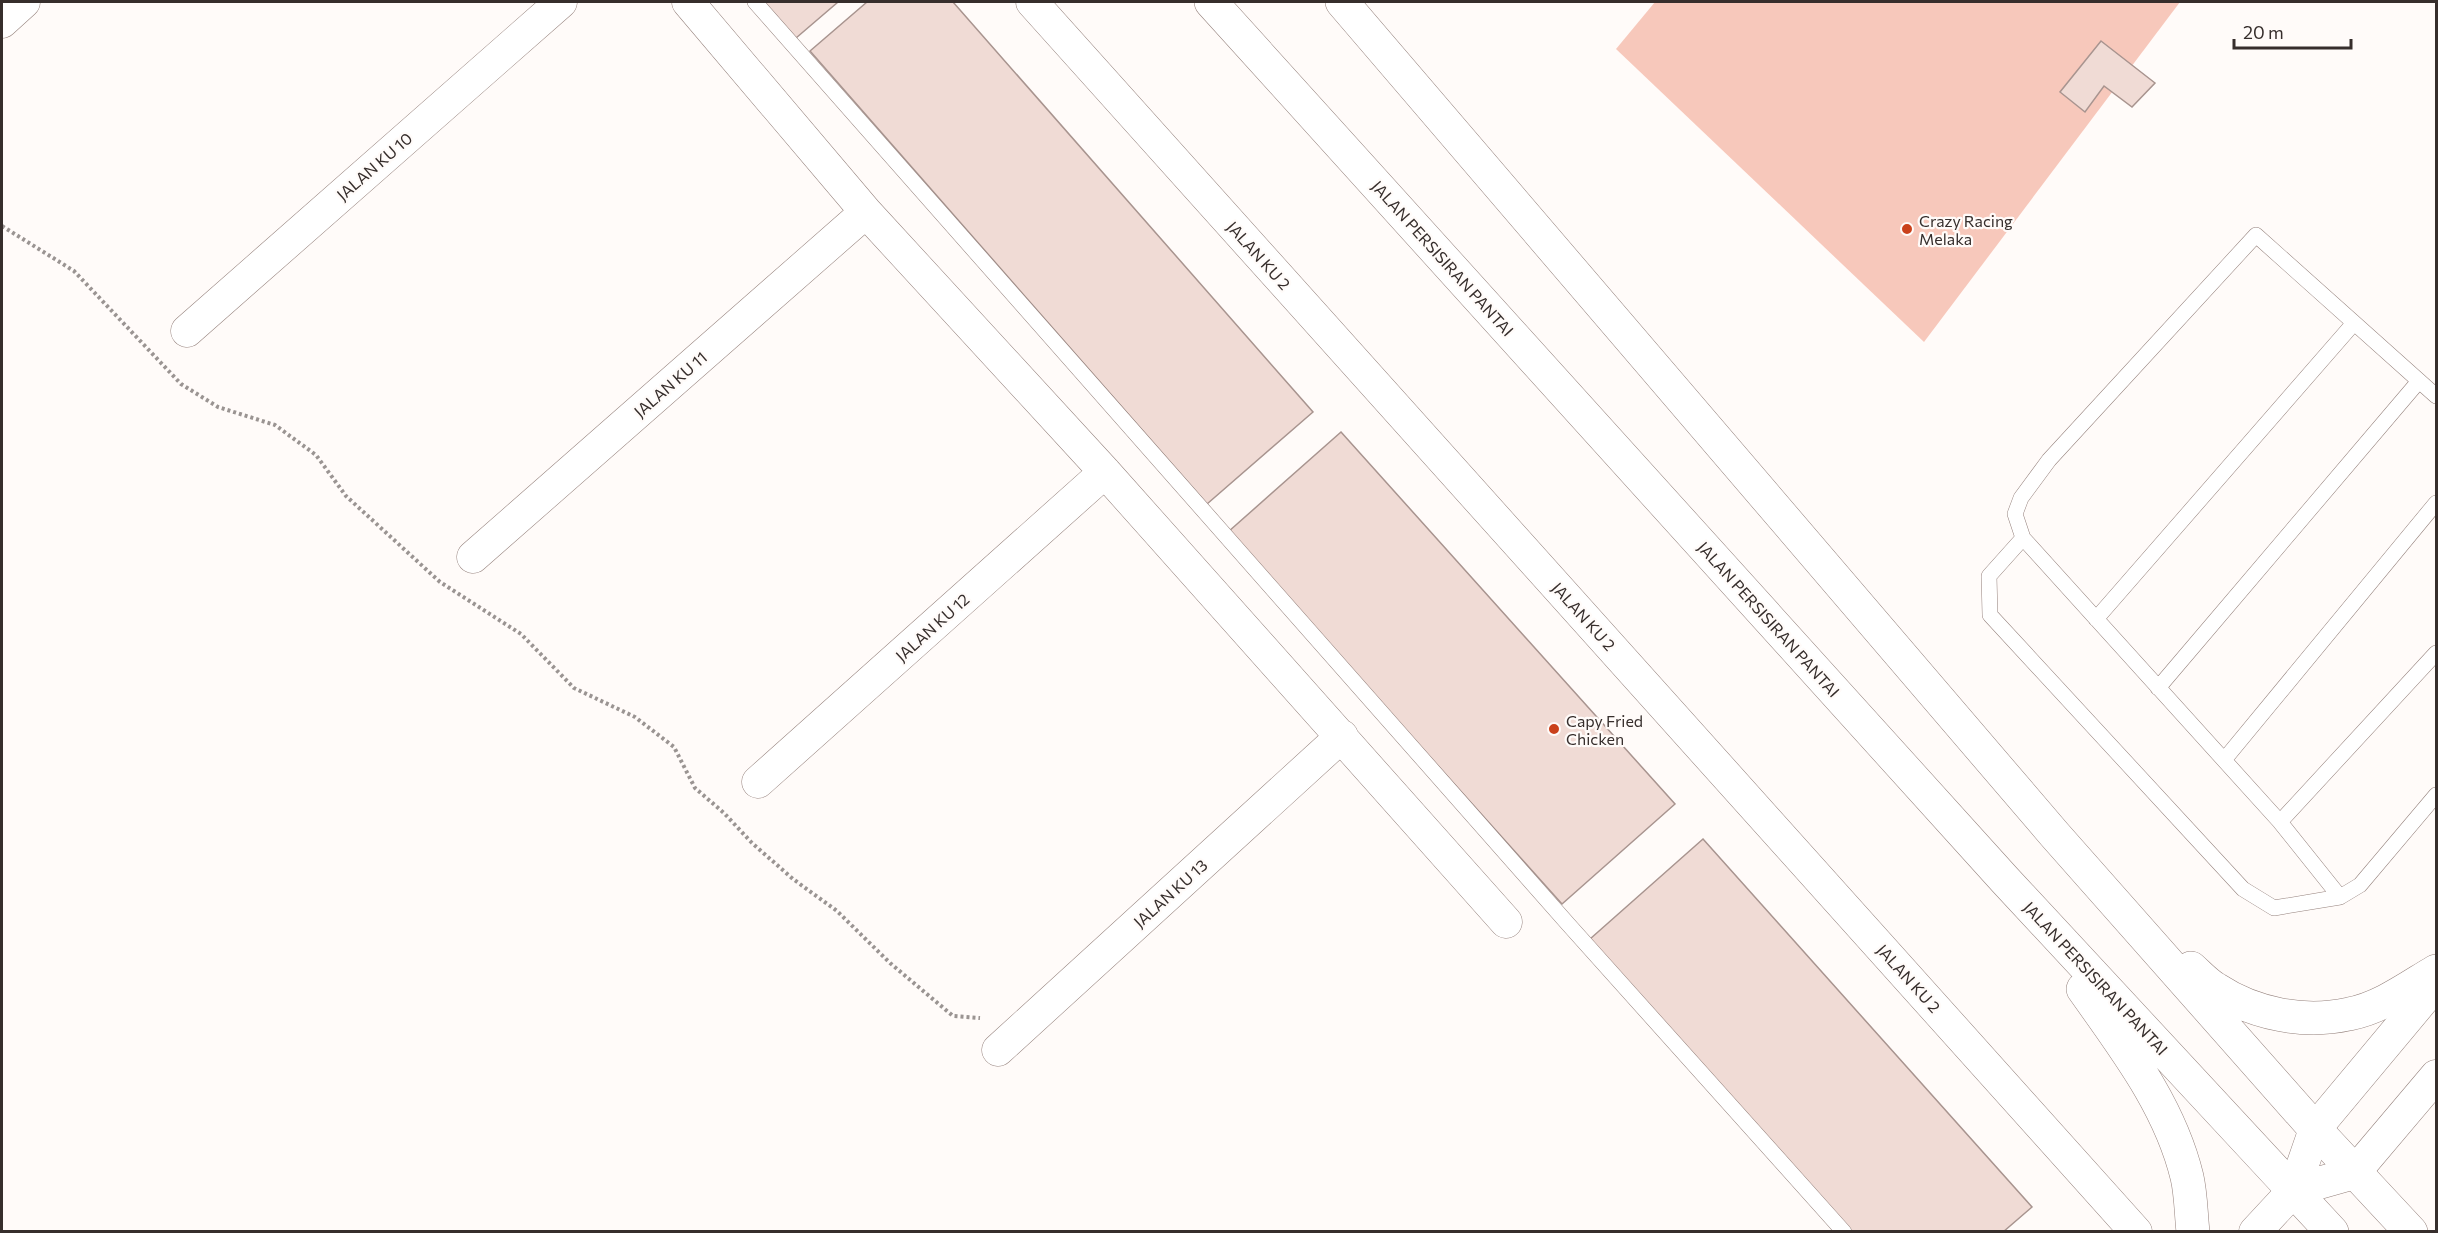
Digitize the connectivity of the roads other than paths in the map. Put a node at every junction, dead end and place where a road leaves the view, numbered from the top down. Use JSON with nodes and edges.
{"nodes":[{"id":1,"x":24,"y":2,"type":"edge"},
{"id":2,"x":561,"y":2,"type":"edge"},
{"id":3,"x":688,"y":2,"type":"edge"},
{"id":4,"x":755,"y":2,"type":"edge"},
{"id":5,"x":1032,"y":2,"type":"edge"},
{"id":6,"x":1211,"y":2,"type":"edge"},
{"id":7,"x":1342,"y":2,"type":"edge"},
{"id":8,"x":2,"y":22,"type":"edge"},
{"id":9,"x":866,"y":212,"type":"junction"},
{"id":10,"x":2354,"y":323,"type":"junction"},
{"id":11,"x":187,"y":331,"type":"dead end"},
{"id":12,"x":2419,"y":381,"type":"junction"},
{"id":13,"x":2436,"y":396,"type":"edge"},
{"id":14,"x":1105,"y":472,"type":"junction"},
{"id":15,"x":2436,"y":503,"type":"edge"},
{"id":16,"x":2023,"y":538,"type":"junction"},
{"id":17,"x":473,"y":557,"type":"dead end"},
{"id":18,"x":2096,"y":619,"type":"junction"},
{"id":19,"x":2436,"y":653,"type":"edge"},
{"id":20,"x":2158,"y":688,"type":"junction"},
{"id":21,"x":1342,"y":736,"type":"junction"},
{"id":22,"x":2224,"y":760,"type":"junction"},
{"id":23,"x":758,"y":782,"type":"dead end"},
{"id":24,"x":2436,"y":795,"type":"edge"},
{"id":25,"x":2280,"y":822,"type":"junction"},
{"id":26,"x":2055,"y":835,"type":"junction"},
{"id":27,"x":2005,"y":880,"type":"junction"},
{"id":28,"x":2340,"y":897,"type":"junction"},
{"id":29,"x":1506,"y":922,"type":"dead end"},
{"id":30,"x":2436,"y":971,"type":"edge"},
{"id":31,"x":2436,"y":984,"type":"edge"},
{"id":32,"x":998,"y":1050,"type":"dead end"},
{"id":33,"x":2436,"y":1076,"type":"edge"},
{"id":34,"x":2315,"y":1129,"type":"junction"},
{"id":35,"x":2354,"y":1173,"type":"junction"},
{"id":36,"x":2294,"y":1190,"type":"junction"},
{"id":37,"x":1844,"y":1232,"type":"edge"},
{"id":38,"x":2136,"y":1232,"type":"edge"},
{"id":39,"x":2193,"y":1232,"type":"edge"},
{"id":40,"x":2255,"y":1232,"type":"edge"},
{"id":41,"x":2332,"y":1232,"type":"edge"},
{"id":42,"x":2411,"y":1232,"type":"edge"}],
"edges":[{"from":1,"to":8,"type":"street"},
{"from":2,"to":11,"type":"street","name":"JALAN KU 10"},
{"from":3,"to":9,"type":"street"},
{"from":4,"to":37,"type":"lane"},
{"from":5,"to":38,"type":"street","name":"JALAN KU 2"},
{"from":6,"to":27,"type":"main road","name":"JALAN PERSISIRAN PANTAI"},
{"from":7,"to":26,"type":"main road"},
{"from":9,"to":14,"type":"street"},
{"from":9,"to":17,"type":"street","name":"JALAN KU 11"},
{"from":10,"to":12,"type":"lane"},
{"from":10,"to":16,"type":"lane"},
{"from":10,"to":18,"type":"lane"},
{"from":12,"to":13,"type":"lane"},
{"from":12,"to":20,"type":"lane"},
{"from":14,"to":21,"type":"street"},
{"from":14,"to":23,"type":"street","name":"JALAN KU 12"},
{"from":15,"to":22,"type":"lane"},
{"from":16,"to":18,"type":"lane"},
{"from":16,"to":28,"type":"lane"},
{"from":18,"to":20,"type":"lane"},
{"from":19,"to":25,"type":"lane"},
{"from":20,"to":22,"type":"lane"},
{"from":21,"to":29,"type":"street"},
{"from":21,"to":32,"type":"street","name":"JALAN KU 13"},
{"from":22,"to":25,"type":"lane"},
{"from":24,"to":28,"type":"lane"},
{"from":25,"to":28,"type":"lane"},
{"from":26,"to":30,"type":"main road"},
{"from":26,"to":34,"type":"main road"},
{"from":27,"to":36,"type":"main road","name":"JALAN PERSISIRAN PANTAI"},
{"from":27,"to":39,"type":"main road"},
{"from":31,"to":34,"type":"street"},
{"from":33,"to":35,"type":"street"},
{"from":34,"to":35,"type":"main road"},
{"from":34,"to":36,"type":"street"},
{"from":35,"to":36,"type":"street"},
{"from":35,"to":42,"type":"main road"},
{"from":36,"to":40,"type":"street"},
{"from":36,"to":41,"type":"main road","name":"JALAN PERSISIRAN PANTAI"}]}
